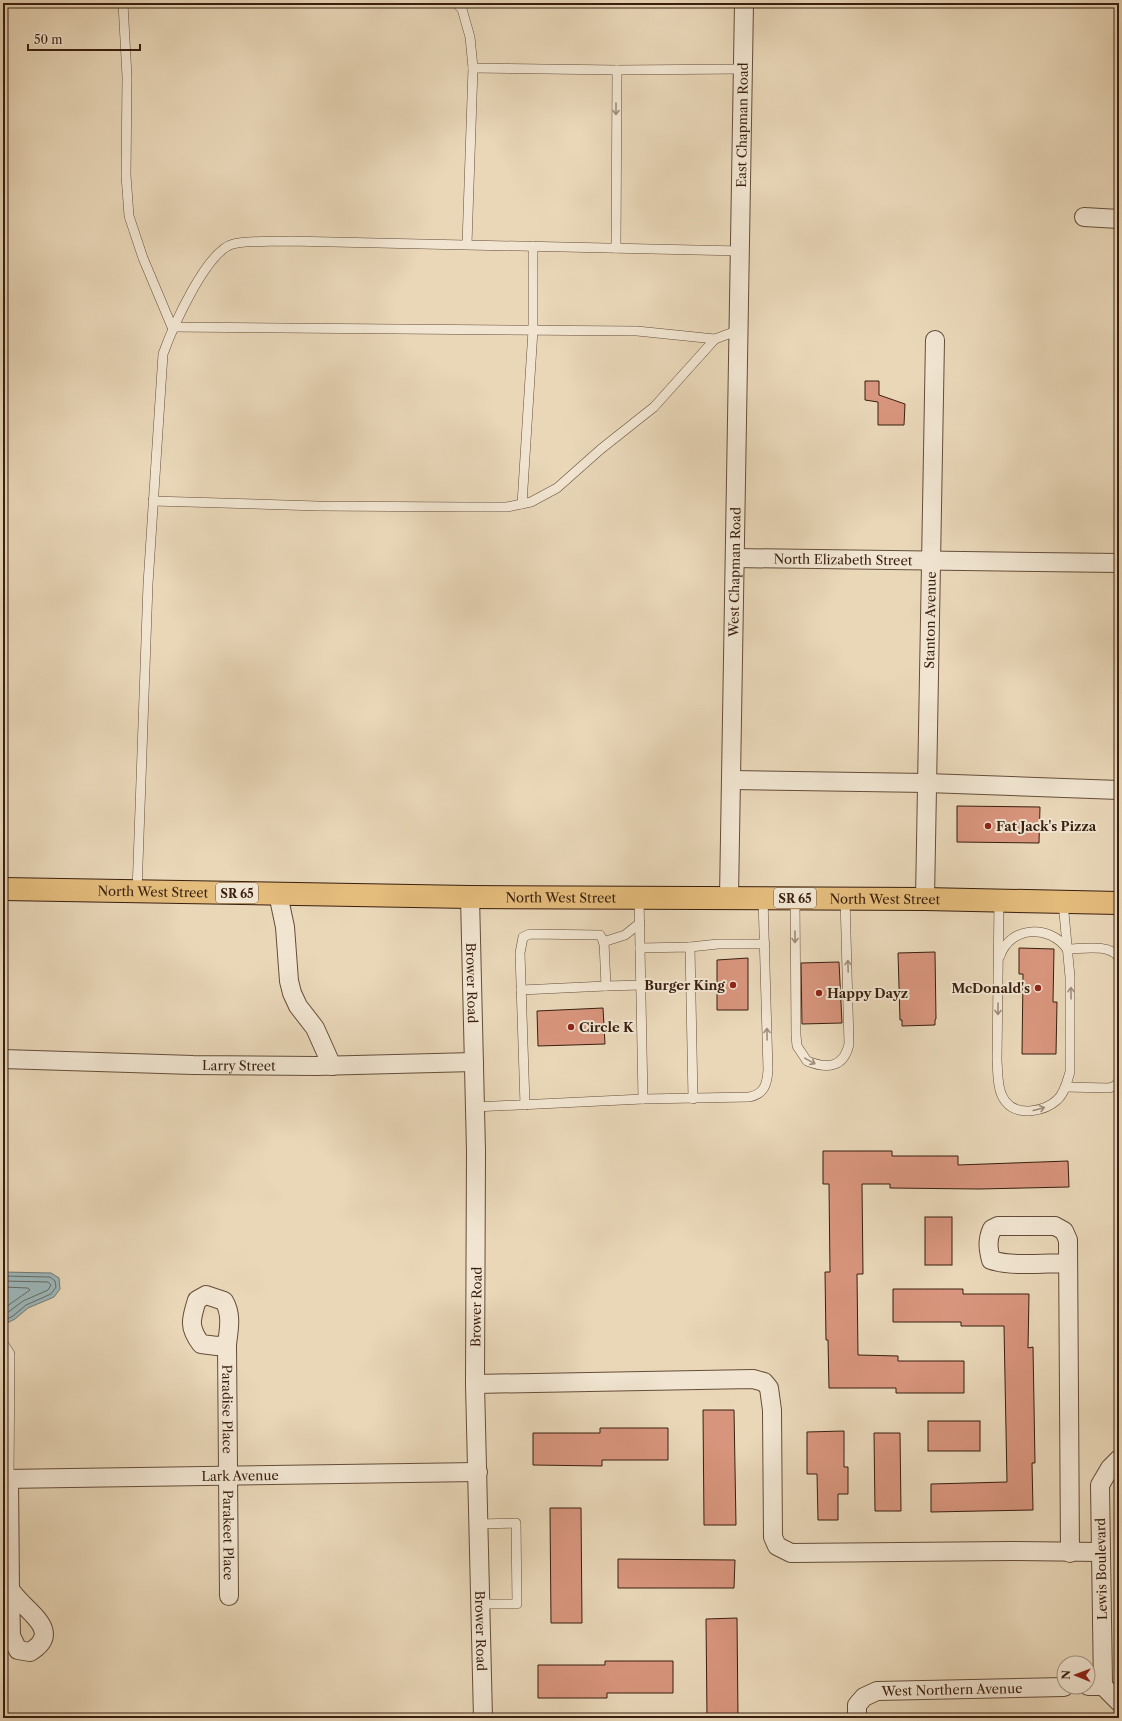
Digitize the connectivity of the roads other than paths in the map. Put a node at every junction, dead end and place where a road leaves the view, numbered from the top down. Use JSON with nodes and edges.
{"nodes":[{"id":1,"x":123,"y":3,"type":"edge"},
{"id":2,"x":456,"y":3,"type":"edge"},
{"id":3,"x":744,"y":3,"type":"edge"},
{"id":4,"x":473,"y":68,"type":"junction"},
{"id":5,"x":743,"y":69,"type":"junction"},
{"id":6,"x":617,"y":70,"type":"junction"},
{"id":7,"x":1084,"y":217,"type":"dead end"},
{"id":8,"x":1119,"y":219,"type":"edge"},
{"id":9,"x":467,"y":244,"type":"junction"},
{"id":10,"x":533,"y":246,"type":"junction"},
{"id":11,"x":616,"y":248,"type":"junction"},
{"id":12,"x":740,"y":249,"type":"junction"},
{"id":13,"x":172,"y":327,"type":"junction"},
{"id":14,"x":533,"y":330,"type":"junction"},
{"id":15,"x":739,"y":330,"type":"junction"},
{"id":16,"x":715,"y":339,"type":"junction"},
{"id":17,"x":935,"y":340,"type":"dead end"},
{"id":18,"x":152,"y":501,"type":"junction"},
{"id":19,"x":522,"y":504,"type":"junction"},
{"id":20,"x":735,"y":558,"type":"junction"},
{"id":21,"x":931,"y":562,"type":"junction"},
{"id":22,"x":1119,"y":563,"type":"edge"},
{"id":23,"x":731,"y":780,"type":"junction"},
{"id":24,"x":927,"y":783,"type":"junction"},
{"id":25,"x":1119,"y":790,"type":"edge"},
{"id":26,"x":3,"y":889,"type":"edge"},
{"id":27,"x":137,"y":892,"type":"junction"},
{"id":28,"x":278,"y":894,"type":"junction"},
{"id":29,"x":470,"y":897,"type":"junction"},
{"id":30,"x":639,"y":897,"type":"junction"},
{"id":31,"x":728,"y":897,"type":"junction"},
{"id":32,"x":763,"y":898,"type":"junction"},
{"id":33,"x":794,"y":898,"type":"junction"},
{"id":34,"x":845,"y":898,"type":"junction"},
{"id":35,"x":925,"y":899,"type":"junction"},
{"id":36,"x":999,"y":900,"type":"junction"},
{"id":37,"x":1063,"y":902,"type":"junction"},
{"id":38,"x":1119,"y":903,"type":"edge"},
{"id":39,"x":640,"y":923,"type":"junction"},
{"id":40,"x":603,"y":942,"type":"junction"},
{"id":41,"x":765,"y":944,"type":"junction"},
{"id":42,"x":690,"y":947,"type":"junction"},
{"id":43,"x":640,"y":948,"type":"junction"},
{"id":44,"x":1067,"y":949,"type":"junction"},
{"id":45,"x":1119,"y":958,"type":"edge"},
{"id":46,"x":998,"y":962,"type":"junction"},
{"id":47,"x":641,"y":985,"type":"junction"},
{"id":48,"x":606,"y":986,"type":"junction"},
{"id":49,"x":521,"y":990,"type":"junction"},
{"id":50,"x":3,"y":1059,"type":"edge"},
{"id":51,"x":474,"y":1062,"type":"junction"},
{"id":52,"x":332,"y":1066,"type":"junction"},
{"id":53,"x":1119,"y":1081,"type":"edge"},
{"id":54,"x":1065,"y":1087,"type":"junction"},
{"id":55,"x":644,"y":1099,"type":"junction"},
{"id":56,"x":693,"y":1099,"type":"junction"},
{"id":57,"x":525,"y":1105,"type":"junction"},
{"id":58,"x":475,"y":1107,"type":"junction"},
{"id":59,"x":1068,"y":1263,"type":"dead end"},
{"id":60,"x":3,"y":1343,"type":"edge"},
{"id":61,"x":227,"y":1344,"type":"dead end"},
{"id":62,"x":475,"y":1384,"type":"junction"},
{"id":63,"x":1119,"y":1459,"type":"edge"},
{"id":64,"x":478,"y":1472,"type":"junction"},
{"id":65,"x":228,"y":1475,"type":"junction"},
{"id":66,"x":6,"y":1479,"type":"edge"},
{"id":67,"x":479,"y":1524,"type":"junction"},
{"id":68,"x":1070,"y":1552,"type":"junction"},
{"id":69,"x":1100,"y":1552,"type":"junction"},
{"id":70,"x":10,"y":1589,"type":"junction"},
{"id":71,"x":229,"y":1596,"type":"dead end"},
{"id":72,"x":481,"y":1604,"type":"junction"},
{"id":73,"x":1096,"y":1659,"type":"edge"},
{"id":74,"x":1056,"y":1687,"type":"edge"},
{"id":75,"x":1096,"y":1687,"type":"edge"},
{"id":76,"x":1119,"y":1702,"type":"edge"},
{"id":77,"x":483,"y":1718,"type":"edge"},
{"id":78,"x":857,"y":1718,"type":"edge"}],
"edges":[{"from":1,"to":13,"type":"lane"},
{"from":2,"to":4,"type":"lane"},
{"from":3,"to":5,"type":"street","name":"East Chapman Road"},
{"from":4,"to":6,"type":"lane"},
{"from":4,"to":9,"type":"lane"},
{"from":5,"to":6,"type":"lane"},
{"from":5,"to":12,"type":"street","name":"East Chapman Road"},
{"from":6,"to":11,"type":"lane","one_way":true},
{"from":7,"to":8,"type":"street"},
{"from":9,"to":10,"type":"lane"},
{"from":9,"to":13,"type":"lane"},
{"from":10,"to":11,"type":"lane"},
{"from":10,"to":14,"type":"lane"},
{"from":11,"to":12,"type":"lane"},
{"from":12,"to":15,"type":"street","name":"West Chapman Road"},
{"from":13,"to":14,"type":"lane"},
{"from":13,"to":18,"type":"lane"},
{"from":14,"to":16,"type":"lane"},
{"from":14,"to":19,"type":"lane"},
{"from":15,"to":16,"type":"lane"},
{"from":15,"to":20,"type":"street","name":"West Chapman Road"},
{"from":16,"to":19,"type":"lane"},
{"from":17,"to":21,"type":"street","name":"Stanton Avenue"},
{"from":18,"to":19,"type":"lane"},
{"from":18,"to":27,"type":"lane"},
{"from":20,"to":21,"type":"street","name":"North Elizabeth Street"},
{"from":20,"to":23,"type":"street","name":"West Chapman Road"},
{"from":21,"to":22,"type":"street","name":"North Elizabeth Street"},
{"from":21,"to":24,"type":"street","name":"Stanton Avenue"},
{"from":23,"to":24,"type":"street"},
{"from":23,"to":31,"type":"street","name":"West Chapman Road"},
{"from":24,"to":25,"type":"street"},
{"from":24,"to":35,"type":"street","name":"Stanton Avenue"},
{"from":26,"to":27,"type":"main road","name":"North West Street","number":"SR 65"},
{"from":27,"to":28,"type":"main road","name":"North West Street","number":"SR 65"},
{"from":28,"to":29,"type":"main road","name":"North West Street","number":"SR 65"},
{"from":28,"to":52,"type":"street"},
{"from":29,"to":30,"type":"main road","name":"North West Street","number":"SR 65"},
{"from":29,"to":51,"type":"street","name":"Brower Road"},
{"from":30,"to":31,"type":"main road","name":"North West Street","number":"SR 65"},
{"from":30,"to":39,"type":"lane"},
{"from":31,"to":32,"type":"main road","name":"North West Street","number":"SR 65"},
{"from":32,"to":33,"type":"main road","name":"North West Street","number":"SR 65"},
{"from":32,"to":41,"type":"lane"},
{"from":33,"to":34,"type":"main road","name":"North West Street","number":"SR 65"},
{"from":33,"to":34,"type":"lane","one_way":true},
{"from":34,"to":35,"type":"main road","name":"North West Street","number":"SR 65"},
{"from":35,"to":36,"type":"main road","name":"North West Street","number":"SR 65"},
{"from":36,"to":37,"type":"main road","name":"North West Street","number":"SR 65"},
{"from":36,"to":46,"type":"lane"},
{"from":37,"to":38,"type":"main road","name":"North West Street","number":"SR 65"},
{"from":37,"to":44,"type":"lane"},
{"from":39,"to":40,"type":"lane"},
{"from":39,"to":43,"type":"lane"},
{"from":40,"to":48,"type":"lane"},
{"from":40,"to":49,"type":"lane"},
{"from":41,"to":42,"type":"lane"},
{"from":56,"to":41,"type":"lane","one_way":true},
{"from":42,"to":43,"type":"lane"},
{"from":42,"to":56,"type":"lane"},
{"from":43,"to":47,"type":"lane"},
{"from":44,"to":45,"type":"lane"},
{"from":44,"to":46,"type":"lane"},
{"from":54,"to":44,"type":"lane","one_way":true},
{"from":46,"to":54,"type":"lane","one_way":true},
{"from":47,"to":48,"type":"lane"},
{"from":47,"to":55,"type":"lane"},
{"from":48,"to":49,"type":"lane"},
{"from":49,"to":57,"type":"lane"},
{"from":50,"to":52,"type":"street","name":"Larry Street"},
{"from":51,"to":52,"type":"street","name":"Larry Street"},
{"from":51,"to":58,"type":"street","name":"Brower Road"},
{"from":53,"to":54,"type":"lane"},
{"from":55,"to":56,"type":"lane"},
{"from":55,"to":57,"type":"lane"},
{"from":57,"to":58,"type":"lane"},
{"from":58,"to":62,"type":"street","name":"Brower Road"},
{"from":59,"to":68,"type":"street"},
{"from":60,"to":66,"type":"lane"},
{"from":61,"to":65,"type":"street","name":"Paradise Place"},
{"from":62,"to":64,"type":"street","name":"Brower Road"},
{"from":62,"to":68,"type":"street"},
{"from":63,"to":69,"type":"street","name":"Lewis Boulevard"},
{"from":64,"to":65,"type":"street","name":"Lark Avenue"},
{"from":64,"to":67,"type":"street","name":"Brower Road"},
{"from":65,"to":66,"type":"street","name":"Lark Avenue"},
{"from":65,"to":71,"type":"street","name":"Parakeet Place"},
{"from":66,"to":70,"type":"street"},
{"from":67,"to":72,"type":"street","name":"Brower Road"},
{"from":67,"to":72,"type":"lane"},
{"from":68,"to":69,"type":"street"},
{"from":69,"to":73,"type":"street","name":"Lewis Boulevard"},
{"from":70,"to":70,"type":"street"},
{"from":72,"to":77,"type":"street","name":"Brower Road"},
{"from":74,"to":78,"type":"street","name":"West Northern Avenue"},
{"from":75,"to":76,"type":"street"}]}
